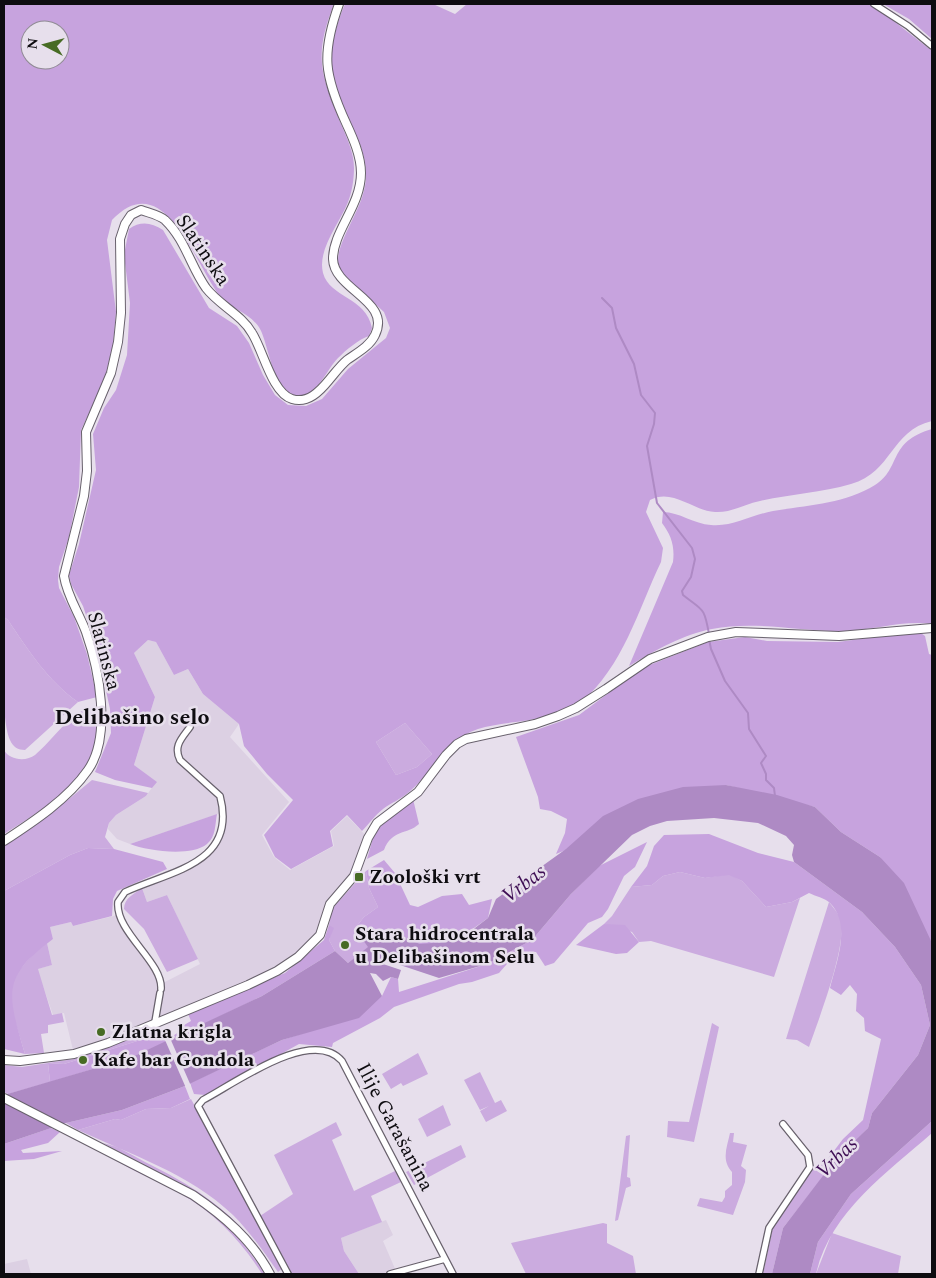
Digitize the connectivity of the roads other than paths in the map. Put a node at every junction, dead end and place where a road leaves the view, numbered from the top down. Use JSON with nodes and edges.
{"nodes":[{"id":1,"x":339,"y":4,"type":"edge"},
{"id":2,"x":874,"y":4,"type":"edge"},
{"id":3,"x":932,"y":46,"type":"edge"},
{"id":4,"x":932,"y":628,"type":"edge"},
{"id":5,"x":190,"y":727,"type":"dead end"},
{"id":6,"x":4,"y":841,"type":"edge"},
{"id":7,"x":155,"y":1022,"type":"junction"},
{"id":8,"x":4,"y":1060,"type":"edge"},
{"id":9,"x":4,"y":1098,"type":"edge"},
{"id":10,"x":783,"y":1124,"type":"dead end"},
{"id":11,"x":445,"y":1259,"type":"junction"},
{"id":12,"x":270,"y":1274,"type":"edge"},
{"id":13,"x":288,"y":1274,"type":"edge"},
{"id":14,"x":390,"y":1274,"type":"edge"},
{"id":15,"x":453,"y":1274,"type":"edge"},
{"id":16,"x":759,"y":1274,"type":"edge"}],
"edges":[{"from":1,"to":6,"type":"street","name":"Slatinska"},
{"from":2,"to":3,"type":"street"},
{"from":4,"to":7,"type":"street"},
{"from":5,"to":7,"type":"street"},
{"from":7,"to":8,"type":"street"},
{"from":9,"to":12,"type":"street"},
{"from":10,"to":16,"type":"street"},
{"from":11,"to":13,"type":"street","name":"Ilije Garašanina"},
{"from":11,"to":14,"type":"street"},
{"from":11,"to":15,"type":"street","name":"Ilije Garašanina"}]}
